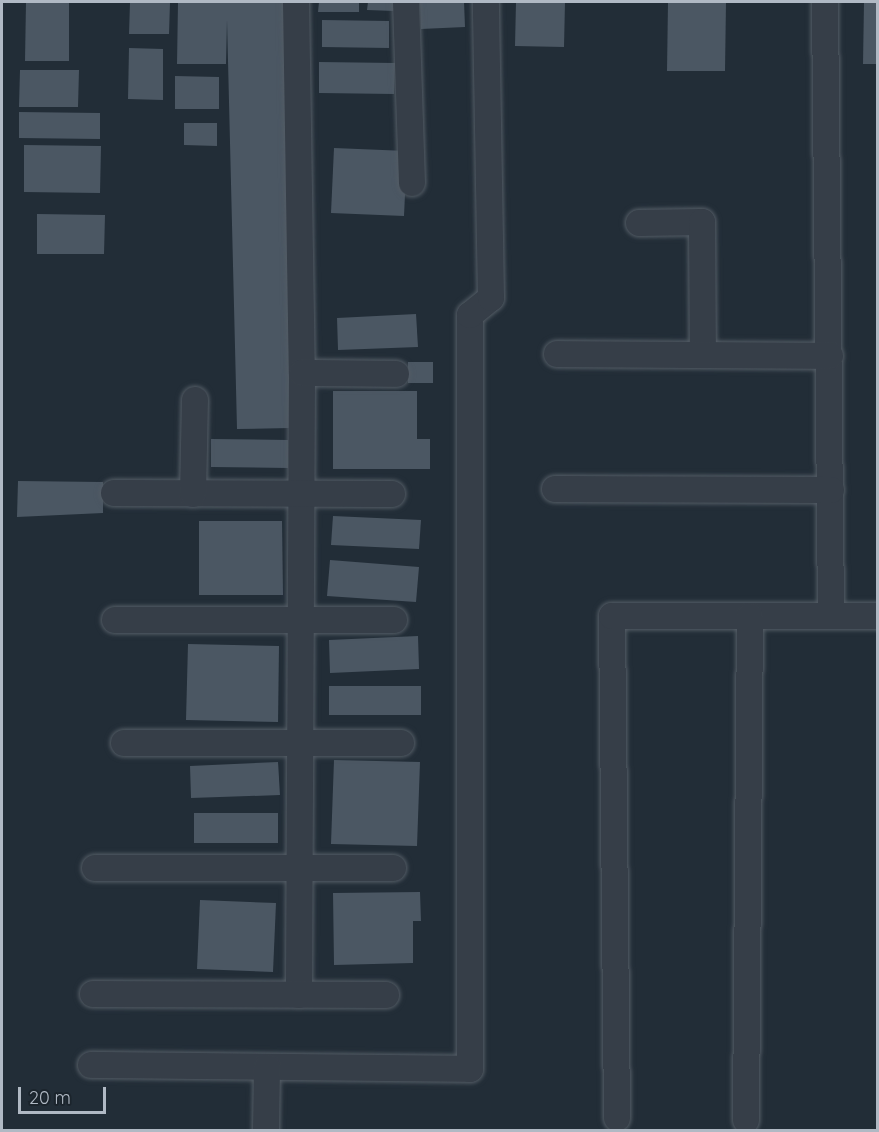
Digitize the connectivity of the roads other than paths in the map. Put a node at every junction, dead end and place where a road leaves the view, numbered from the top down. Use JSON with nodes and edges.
{"nodes":[{"id":1,"x":296,"y":2,"type":"edge"},
{"id":2,"x":406,"y":2,"type":"edge"},
{"id":3,"x":486,"y":2,"type":"edge"},
{"id":4,"x":825,"y":2,"type":"edge"},
{"id":5,"x":412,"y":183,"type":"dead end"},
{"id":6,"x":639,"y":223,"type":"dead end"},
{"id":7,"x":556,"y":354,"type":"dead end"},
{"id":8,"x":703,"y":355,"type":"junction"},
{"id":9,"x":830,"y":356,"type":"junction"},
{"id":10,"x":302,"y":373,"type":"junction"},
{"id":11,"x":396,"y":374,"type":"dead end"},
{"id":12,"x":195,"y":400,"type":"dead end"},
{"id":13,"x":555,"y":489,"type":"dead end"},
{"id":14,"x":831,"y":490,"type":"junction"},
{"id":15,"x":114,"y":493,"type":"dead end"},
{"id":16,"x":194,"y":494,"type":"junction"},
{"id":17,"x":301,"y":494,"type":"junction"},
{"id":18,"x":392,"y":494,"type":"dead end"},
{"id":19,"x":750,"y":616,"type":"junction"},
{"id":20,"x":831,"y":616,"type":"junction"},
{"id":21,"x":878,"y":616,"type":"edge"},
{"id":22,"x":115,"y":620,"type":"dead end"},
{"id":23,"x":300,"y":620,"type":"junction"},
{"id":24,"x":394,"y":620,"type":"dead end"},
{"id":25,"x":124,"y":743,"type":"dead end"},
{"id":26,"x":300,"y":743,"type":"junction"},
{"id":27,"x":401,"y":743,"type":"dead end"},
{"id":28,"x":95,"y":868,"type":"dead end"},
{"id":29,"x":300,"y":868,"type":"junction"},
{"id":30,"x":393,"y":868,"type":"dead end"},
{"id":31,"x":93,"y":994,"type":"dead end"},
{"id":32,"x":299,"y":995,"type":"junction"},
{"id":33,"x":386,"y":995,"type":"dead end"},
{"id":34,"x":91,"y":1065,"type":"dead end"},
{"id":35,"x":267,"y":1067,"type":"junction"},
{"id":36,"x":617,"y":1118,"type":"dead end"},
{"id":37,"x":746,"y":1120,"type":"dead end"},
{"id":38,"x":266,"y":1131,"type":"edge"}],
"edges":[{"from":1,"to":10,"type":"street"},
{"from":2,"to":5,"type":"street"},
{"from":3,"to":35,"type":"street"},
{"from":4,"to":9,"type":"street"},
{"from":6,"to":8,"type":"street"},
{"from":7,"to":8,"type":"street"},
{"from":8,"to":9,"type":"street"},
{"from":9,"to":14,"type":"street"},
{"from":10,"to":11,"type":"street"},
{"from":10,"to":17,"type":"street"},
{"from":12,"to":16,"type":"street"},
{"from":13,"to":14,"type":"street"},
{"from":14,"to":20,"type":"street"},
{"from":15,"to":16,"type":"street"},
{"from":16,"to":17,"type":"street"},
{"from":17,"to":18,"type":"street"},
{"from":17,"to":23,"type":"street"},
{"from":19,"to":20,"type":"street"},
{"from":19,"to":36,"type":"street"},
{"from":19,"to":37,"type":"street"},
{"from":20,"to":21,"type":"street"},
{"from":22,"to":23,"type":"street"},
{"from":23,"to":24,"type":"street"},
{"from":23,"to":26,"type":"street"},
{"from":25,"to":26,"type":"street"},
{"from":26,"to":27,"type":"street"},
{"from":26,"to":29,"type":"street"},
{"from":28,"to":29,"type":"street"},
{"from":29,"to":30,"type":"street"},
{"from":29,"to":32,"type":"street"},
{"from":31,"to":32,"type":"street"},
{"from":32,"to":33,"type":"street"},
{"from":34,"to":35,"type":"street"},
{"from":35,"to":38,"type":"street"}]}
